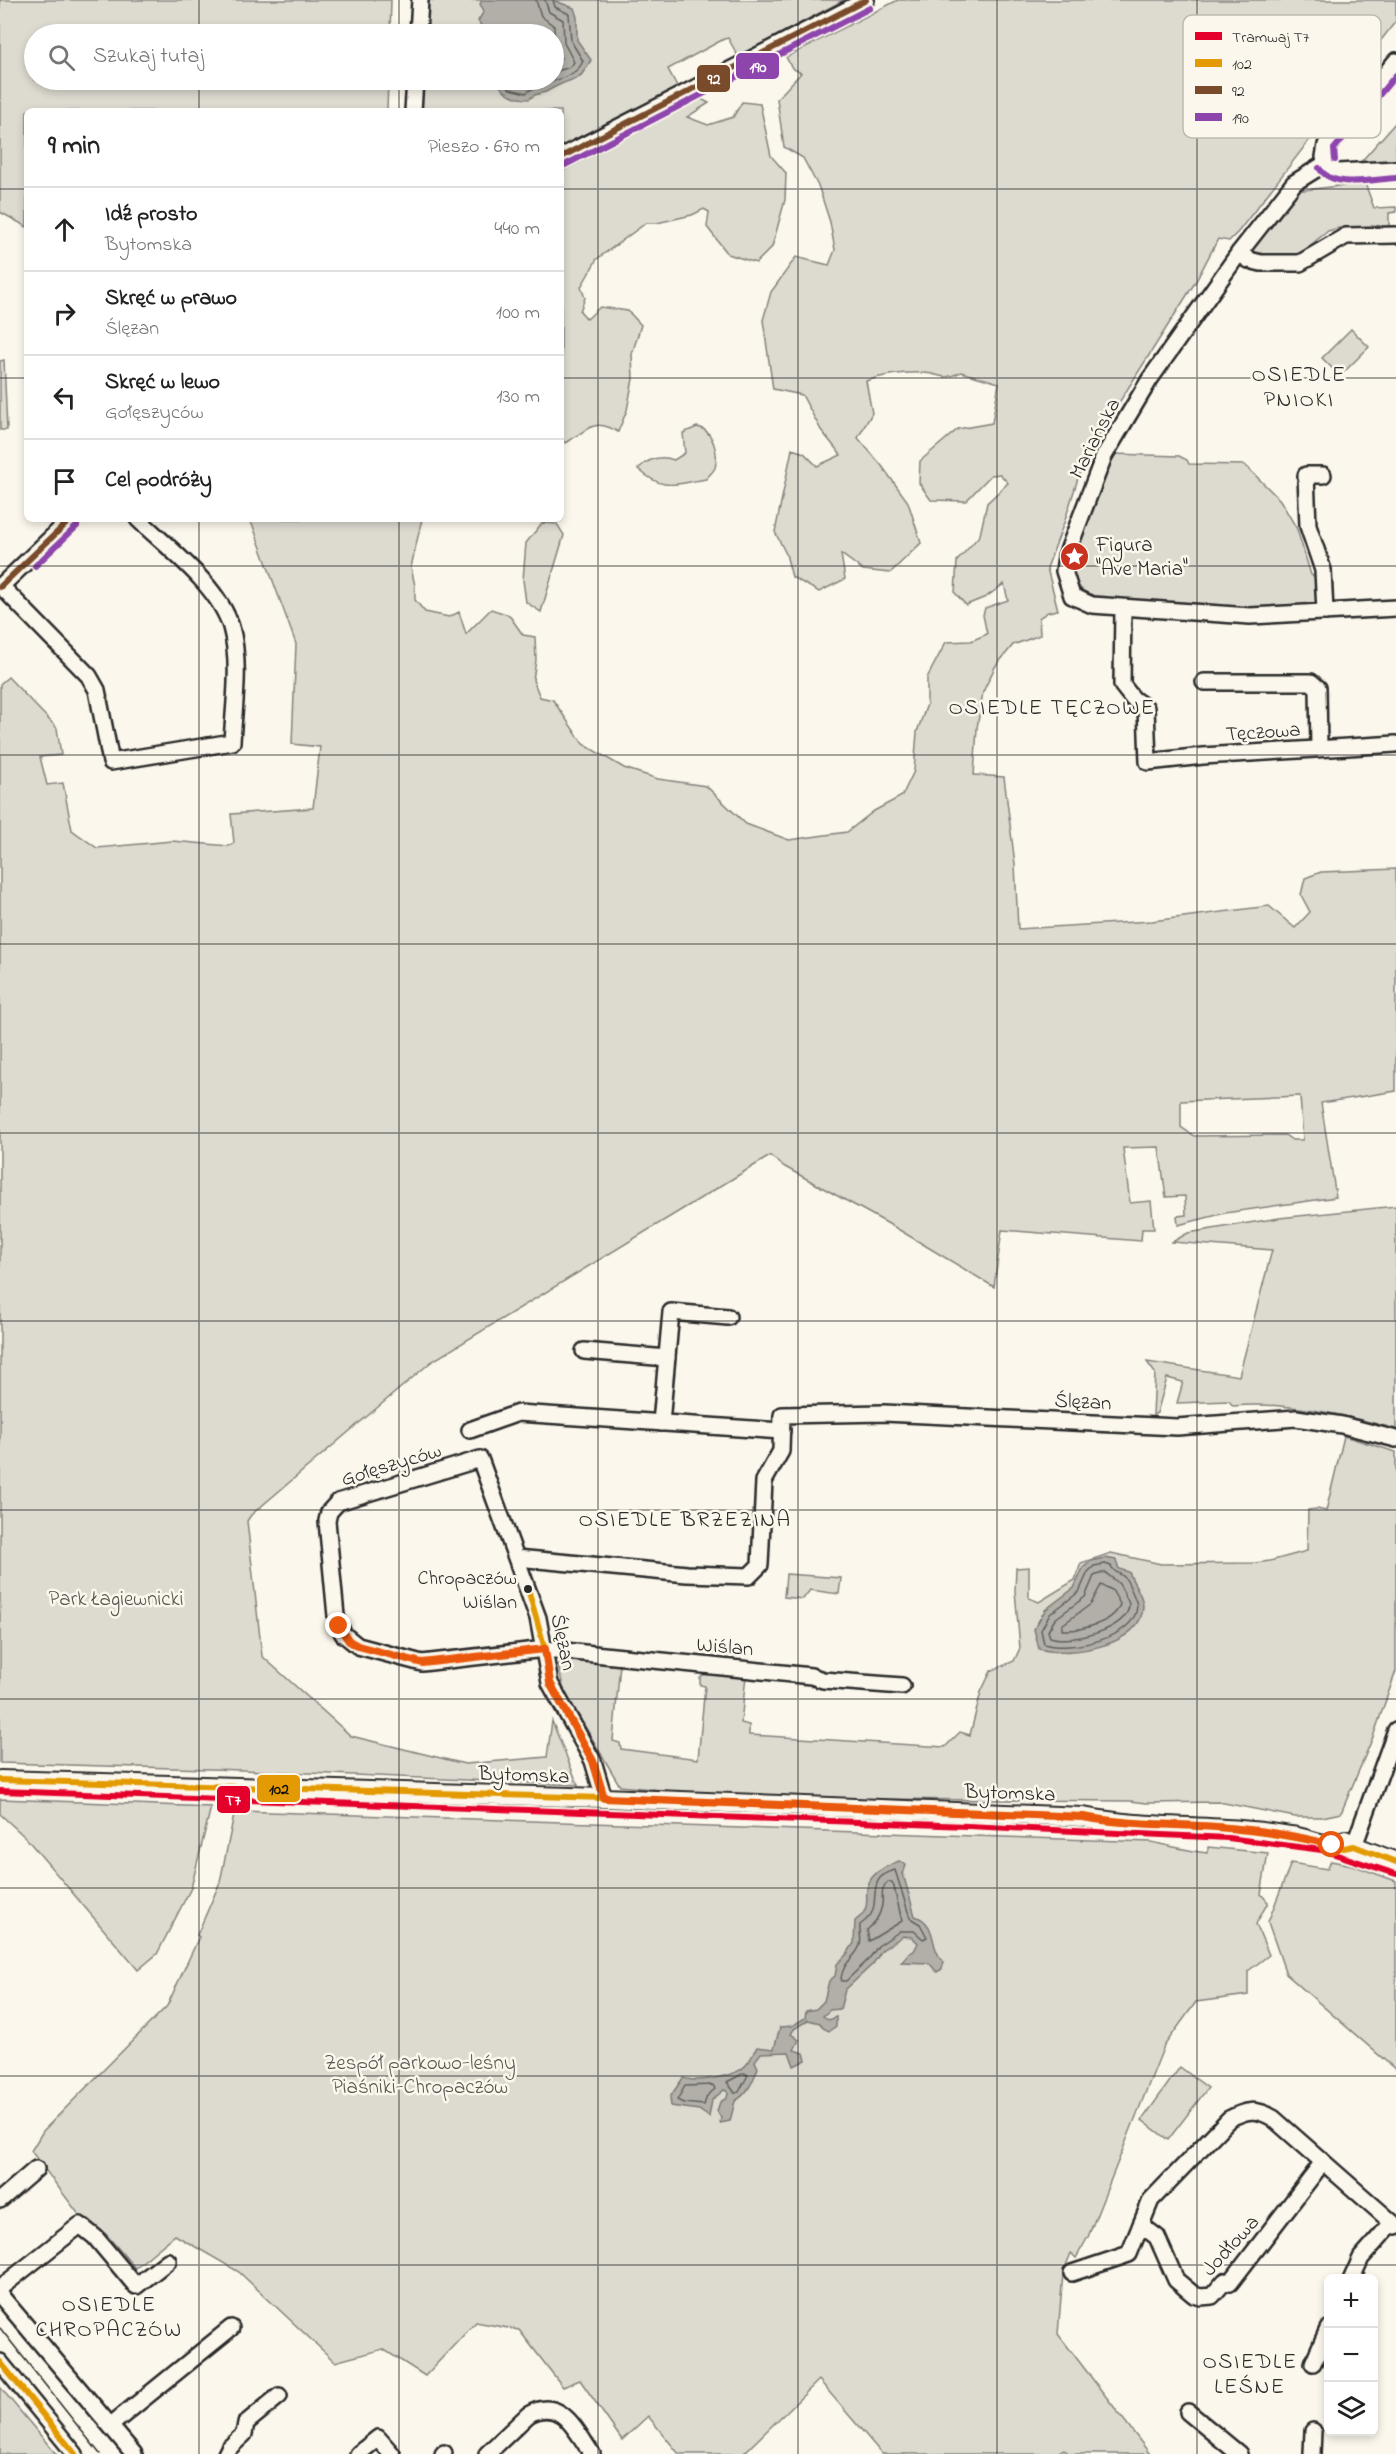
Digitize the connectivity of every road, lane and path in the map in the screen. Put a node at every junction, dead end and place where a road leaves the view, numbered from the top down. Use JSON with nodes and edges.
{"nodes":[{"id":1,"x":420,"y":0,"type":"edge"},
{"id":2,"x":866,"y":0,"type":"edge"},
{"id":3,"x":419,"y":24,"type":"edge"},
{"id":4,"x":1396,"y":61,"type":"edge"},
{"id":5,"x":1381,"y":79,"type":"edge"},
{"id":6,"x":414,"y":90,"type":"edge"},
{"id":7,"x":413,"y":108,"type":"edge"},
{"id":8,"x":1332,"y":138,"type":"edge"},
{"id":9,"x":564,"y":155,"type":"edge"},
{"id":10,"x":1326,"y":163,"type":"junction"},
{"id":11,"x":1396,"y":169,"type":"edge"},
{"id":12,"x":1396,"y":235,"type":"edge"},
{"id":13,"x":1239,"y":253,"type":"junction"},
{"id":14,"x":1323,"y":475,"type":"dead end"},
{"id":15,"x":68,"y":522,"type":"edge"},
{"id":16,"x":141,"y":522,"type":"edge"},
{"id":17,"x":1,"y":586,"type":"edge"},
{"id":18,"x":1123,"y":608,"type":"junction"},
{"id":19,"x":1396,"y":608,"type":"edge"},
{"id":20,"x":1325,"y":612,"type":"junction"},
{"id":21,"x":1204,"y":682,"type":"dead end"},
{"id":22,"x":1396,"y":744,"type":"edge"},
{"id":23,"x":1319,"y":748,"type":"junction"},
{"id":24,"x":728,"y":1317,"type":"dead end"},
{"id":25,"x":584,"y":1351,"type":"dead end"},
{"id":26,"x":667,"y":1358,"type":"junction"},
{"id":27,"x":661,"y":1423,"type":"junction"},
{"id":28,"x":470,"y":1430,"type":"dead end"},
{"id":29,"x":782,"y":1431,"type":"junction"},
{"id":30,"x":1396,"y":1439,"type":"edge"},
{"id":31,"x":480,"y":1459,"type":"joint"},
{"id":32,"x":518,"y":1558,"type":"junction"},
{"id":33,"x":545,"y":1649,"type":"junction"},
{"id":34,"x":902,"y":1686,"type":"dead end"},
{"id":35,"x":1396,"y":1730,"type":"edge"},
{"id":36,"x":1391,"y":1760,"type":"edge"},
{"id":37,"x":0,"y":1780,"type":"edge"},
{"id":38,"x":604,"y":1798,"type":"junction"},
{"id":39,"x":1354,"y":1846,"type":"junction"},
{"id":40,"x":1396,"y":1862,"type":"edge"},
{"id":41,"x":1323,"y":2162,"type":"junction"},
{"id":42,"x":36,"y":2169,"type":"dead end"},
{"id":43,"x":0,"y":2200,"type":"edge"},
{"id":44,"x":1141,"y":2224,"type":"junction"},
{"id":45,"x":1394,"y":2225,"type":"edge"},
{"id":46,"x":168,"y":2261,"type":"dead end"},
{"id":47,"x":1072,"y":2273,"type":"dead end"},
{"id":48,"x":1354,"y":2274,"type":"edge"},
{"id":49,"x":0,"y":2288,"type":"edge"},
{"id":50,"x":0,"y":2295,"type":"edge"},
{"id":51,"x":231,"y":2328,"type":"dead end"},
{"id":52,"x":1324,"y":2340,"type":"edge"},
{"id":53,"x":0,"y":2362,"type":"edge"},
{"id":54,"x":1313,"y":2363,"type":"dead end"},
{"id":55,"x":279,"y":2396,"type":"dead end"},
{"id":56,"x":1188,"y":2412,"type":"dead end"},
{"id":57,"x":111,"y":2425,"type":"junction"},
{"id":58,"x":1313,"y":2431,"type":"dead end"},
{"id":59,"x":75,"y":2454,"type":"edge"},
{"id":60,"x":134,"y":2454,"type":"edge"},
{"id":61,"x":226,"y":2454,"type":"edge"},
{"id":62,"x":358,"y":2454,"type":"edge"},
{"id":63,"x":392,"y":2454,"type":"edge"},
{"id":64,"x":487,"y":2454,"type":"edge"},
{"id":65,"x":592,"y":2454,"type":"edge"},
{"id":66,"x":1239,"y":2454,"type":"edge"},
{"id":67,"x":1312,"y":2454,"type":"edge"}],
"edges":[{"from":1,"to":3,"type":"street"},
{"from":2,"to":9,"type":"street"},
{"from":4,"to":5,"type":"street"},
{"from":6,"to":7,"type":"street"},
{"from":8,"to":10,"type":"street"},
{"from":10,"to":11,"type":"street"},
{"from":10,"to":13,"type":"street","name":"Mariańska"},
{"from":12,"to":13,"type":"street"},
{"from":13,"to":18,"type":"street","name":"Mariańska"},
{"from":14,"to":20,"type":"street"},
{"from":15,"to":17,"type":"street"},
{"from":16,"to":17,"type":"street"},
{"from":18,"to":20,"type":"street","name":"Mariańska"},
{"from":18,"to":23,"type":"street","name":"Tęczowa"},
{"from":19,"to":20,"type":"street","name":"Mariańska"},
{"from":21,"to":23,"type":"street"},
{"from":22,"to":23,"type":"street","name":"Tęczowa"},
{"from":24,"to":26,"type":"street"},
{"from":25,"to":26,"type":"street"},
{"from":26,"to":27,"type":"street"},
{"from":27,"to":28,"type":"street"},
{"from":27,"to":29,"type":"street"},
{"from":29,"to":30,"type":"street","name":"Ślęzan"},
{"from":29,"to":32,"type":"street","name":"Ślęzan"},
{"from":31,"to":32,"type":"street","name":"Ślęzan"},
{"from":31,"to":33,"type":"street","name":"Gołęszyców"},
{"from":32,"to":33,"type":"street","name":"Ślęzan"},
{"from":33,"to":34,"type":"street","name":"Wiślan"},
{"from":33,"to":38,"type":"street","name":"Ślęzan"},
{"from":35,"to":36,"type":"street"},
{"from":36,"to":39,"type":"street"},
{"from":37,"to":38,"type":"main road","name":"Bytomska"},
{"from":38,"to":39,"type":"main road","name":"Bytomska"},
{"from":39,"to":40,"type":"main road","name":"Bytomska"},
{"from":41,"to":44,"type":"street"},
{"from":41,"to":44,"type":"street","name":"Jodłowa"},
{"from":41,"to":45,"type":"street"},
{"from":42,"to":43,"type":"street"},
{"from":44,"to":47,"type":"street"},
{"from":45,"to":48,"type":"street"},
{"from":46,"to":49,"type":"street"},
{"from":50,"to":57,"type":"street"},
{"from":51,"to":57,"type":"street"},
{"from":52,"to":54,"type":"street"},
{"from":53,"to":59,"type":"street"},
{"from":55,"to":61,"type":"street"},
{"from":56,"to":66,"type":"street"},
{"from":57,"to":60,"type":"street"},
{"from":58,"to":67,"type":"street"},
{"from":62,"to":63,"type":"street"},
{"from":64,"to":65,"type":"street"}]}
